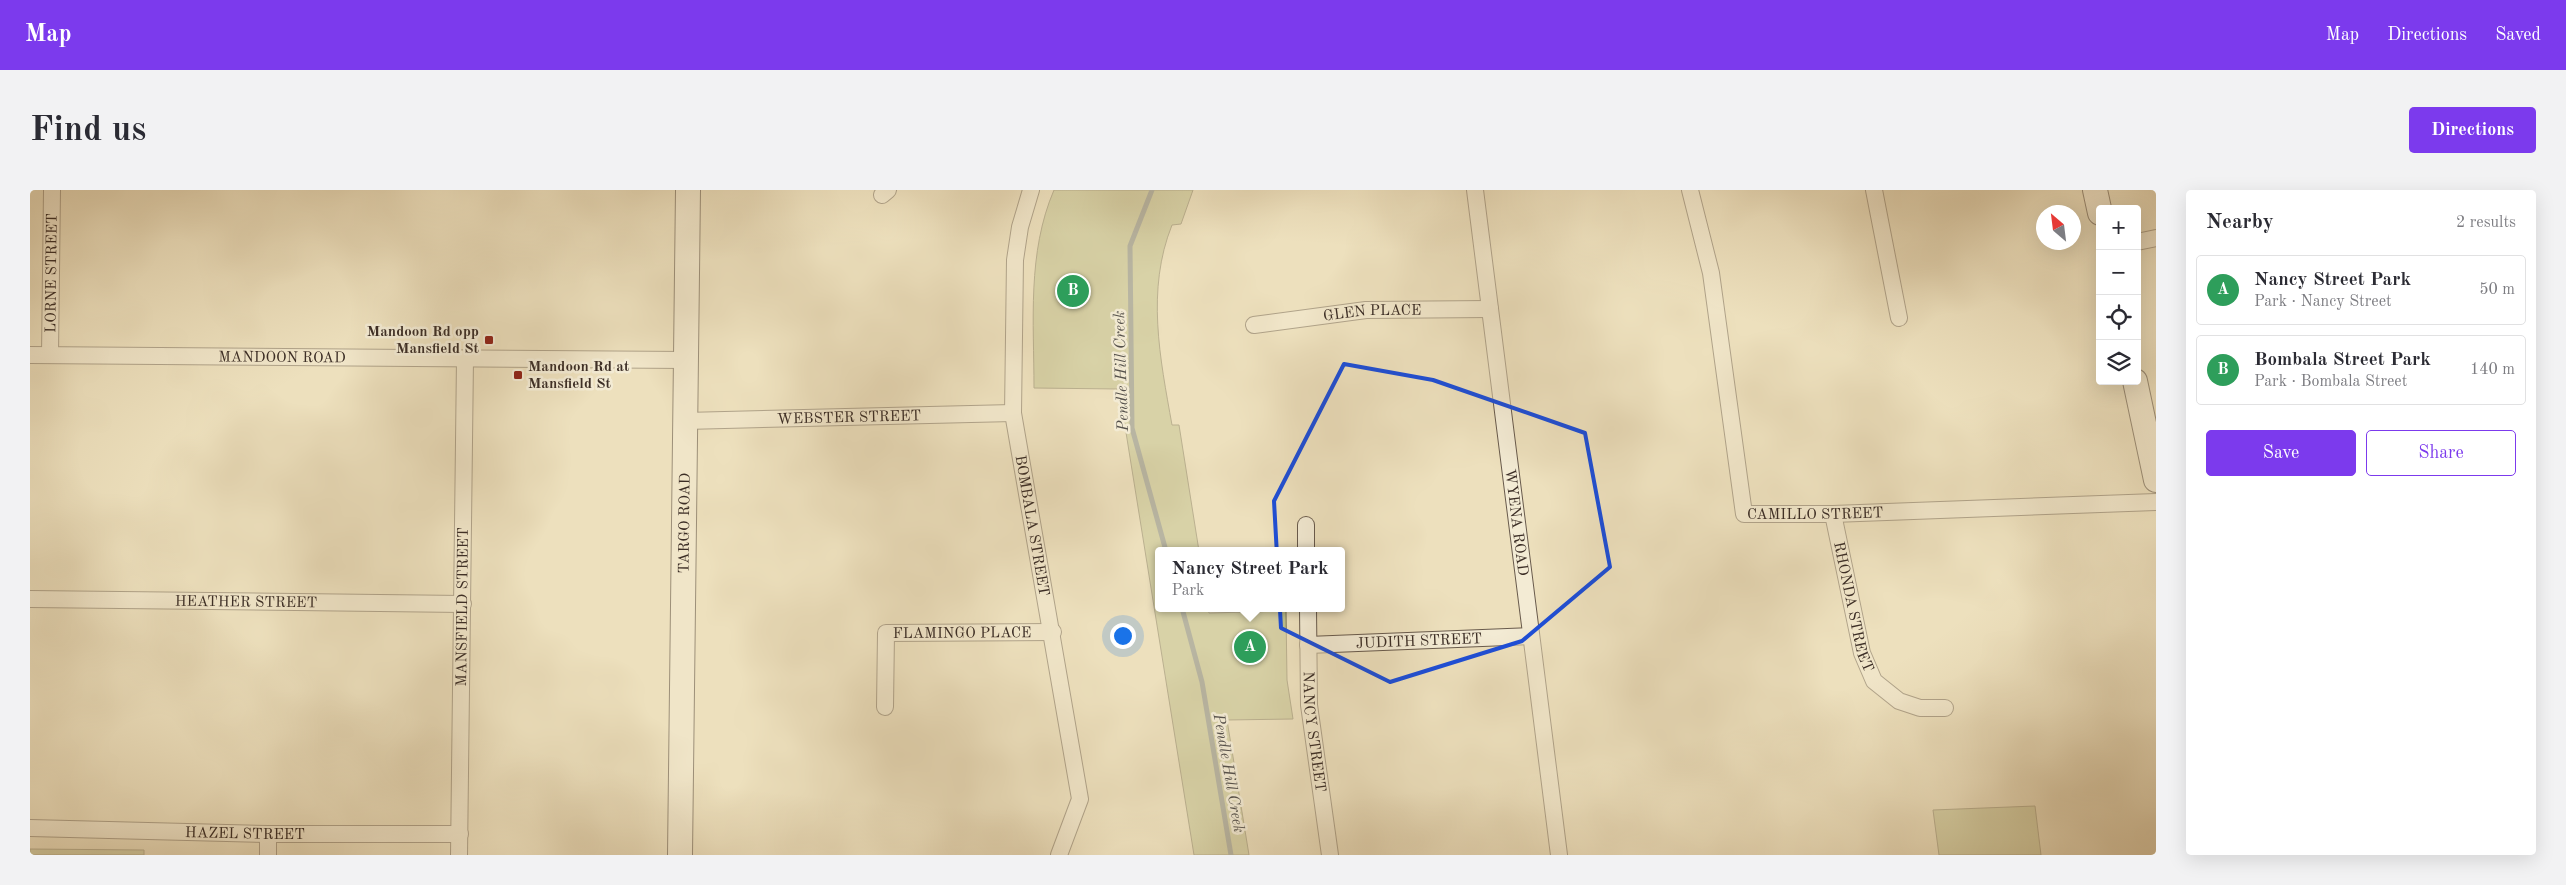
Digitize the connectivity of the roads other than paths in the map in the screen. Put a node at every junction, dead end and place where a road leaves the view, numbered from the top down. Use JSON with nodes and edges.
{"nodes":[{"id":1,"x":52,"y":190,"type":"edge"},
{"id":2,"x":688,"y":190,"type":"edge"},
{"id":3,"x":1031,"y":190,"type":"edge"},
{"id":4,"x":1475,"y":190,"type":"edge"},
{"id":5,"x":1690,"y":190,"type":"edge"},
{"id":6,"x":1874,"y":190,"type":"edge"},
{"id":7,"x":2095,"y":190,"type":"edge"},
{"id":8,"x":2098,"y":205,"type":"edge"},
{"id":9,"x":2156,"y":238,"type":"edge"},
{"id":10,"x":2141,"y":241,"type":"edge"},
{"id":11,"x":1490,"y":309,"type":"junction"},
{"id":12,"x":1898,"y":318,"type":"dead end"},
{"id":13,"x":1254,"y":325,"type":"dead end"},
{"id":14,"x":30,"y":355,"type":"edge"},
{"id":15,"x":50,"y":355,"type":"junction"},
{"id":16,"x":465,"y":359,"type":"junction"},
{"id":17,"x":686,"y":360,"type":"junction"},
{"id":18,"x":2136,"y":385,"type":"edge"},
{"id":19,"x":1013,"y":413,"type":"junction"},
{"id":20,"x":685,"y":421,"type":"junction"},
{"id":21,"x":2156,"y":480,"type":"edge"},
{"id":22,"x":2156,"y":502,"type":"edge"},
{"id":23,"x":1833,"y":514,"type":"junction"},
{"id":24,"x":1306,"y":525,"type":"dead end"},
{"id":25,"x":1306,"y":547,"type":"edge"},
{"id":26,"x":30,"y":599,"type":"edge"},
{"id":27,"x":462,"y":604,"type":"junction"},
{"id":28,"x":1308,"y":612,"type":"edge"},
{"id":29,"x":1053,"y":632,"type":"junction"},
{"id":30,"x":1531,"y":636,"type":"junction"},
{"id":31,"x":1308,"y":645,"type":"junction"},
{"id":32,"x":886,"y":707,"type":"dead end"},
{"id":33,"x":1945,"y":708,"type":"dead end"},
{"id":34,"x":30,"y":828,"type":"edge"},
{"id":35,"x":268,"y":834,"type":"junction"},
{"id":36,"x":460,"y":834,"type":"junction"},
{"id":37,"x":268,"y":855,"type":"edge"},
{"id":38,"x":459,"y":855,"type":"edge"},
{"id":39,"x":680,"y":855,"type":"edge"},
{"id":40,"x":1059,"y":855,"type":"edge"},
{"id":41,"x":1330,"y":855,"type":"edge"},
{"id":42,"x":1559,"y":855,"type":"edge"}],
"edges":[{"from":1,"to":15,"type":"street","name":"LORNE STREET"},
{"from":2,"to":17,"type":"street","name":"TARGO ROAD"},
{"from":3,"to":19,"type":"street","name":"BOMBALA STREET"},
{"from":4,"to":11,"type":"street","name":"WYENA ROAD"},
{"from":5,"to":23,"type":"street","name":"CAMILLO STREET"},
{"from":6,"to":12,"type":"street"},
{"from":7,"to":8,"type":"street"},
{"from":9,"to":10,"type":"street"},
{"from":11,"to":13,"type":"street","name":"GLEN PLACE"},
{"from":11,"to":30,"type":"street","name":"WYENA ROAD"},
{"from":14,"to":15,"type":"street","name":"MANDOON ROAD"},
{"from":15,"to":16,"type":"street","name":"MANDOON ROAD"},
{"from":16,"to":17,"type":"street","name":"MANDOON ROAD"},
{"from":16,"to":27,"type":"street","name":"MANSFIELD STREET"},
{"from":17,"to":20,"type":"street","name":"TARGO ROAD"},
{"from":18,"to":21,"type":"street"},
{"from":19,"to":20,"type":"street","name":"WEBSTER STREET"},
{"from":19,"to":29,"type":"street","name":"BOMBALA STREET"},
{"from":20,"to":39,"type":"street","name":"TARGO ROAD"},
{"from":22,"to":23,"type":"street","name":"CAMILLO STREET"},
{"from":23,"to":33,"type":"street","name":"RHONDA STREET"},
{"from":24,"to":25,"type":"street"},
{"from":26,"to":27,"type":"street","name":"HEATHER STREET"},
{"from":27,"to":36,"type":"street","name":"MANSFIELD STREET"},
{"from":28,"to":31,"type":"street","name":"NANCY STREET"},
{"from":29,"to":32,"type":"street","name":"FLAMINGO PLACE"},
{"from":29,"to":40,"type":"street","name":"BOMBALA STREET"},
{"from":30,"to":31,"type":"street","name":"JUDITH STREET"},
{"from":30,"to":42,"type":"street","name":"WYENA ROAD"},
{"from":31,"to":41,"type":"street","name":"NANCY STREET"},
{"from":34,"to":35,"type":"street","name":"HAZEL STREET"},
{"from":35,"to":36,"type":"street","name":"HAZEL STREET"},
{"from":35,"to":37,"type":"street"},
{"from":36,"to":38,"type":"street","name":"MANSFIELD STREET"}]}
